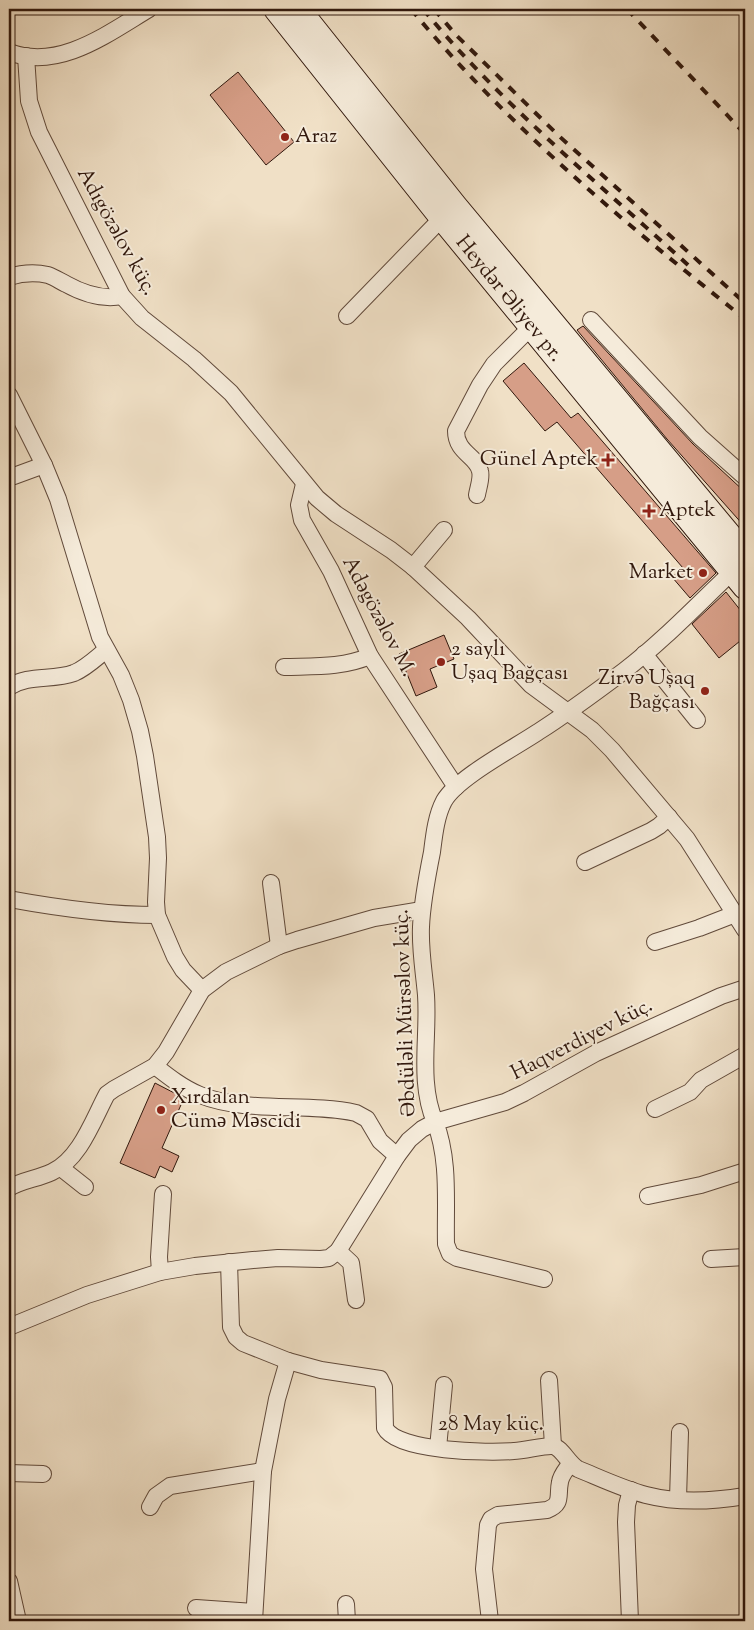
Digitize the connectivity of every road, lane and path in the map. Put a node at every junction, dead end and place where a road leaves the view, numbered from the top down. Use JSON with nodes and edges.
{"nodes":[{"id":1,"x":148,"y":9,"type":"edge"},
{"id":2,"x":276,"y":9,"type":"edge"},
{"id":3,"x":298,"y":9,"type":"edge"},
{"id":4,"x":9,"y":52,"type":"edge"},
{"id":5,"x":26,"y":56,"type":"junction"},
{"id":6,"x":442,"y":218,"type":"junction"},
{"id":7,"x":9,"y":277,"type":"edge"},
{"id":8,"x":122,"y":296,"type":"junction"},
{"id":9,"x":347,"y":316,"type":"dead end"},
{"id":10,"x":591,"y":320,"type":"dead end"},
{"id":11,"x":532,"y":326,"type":"junction"},
{"id":12,"x":9,"y":395,"type":"edge"},
{"id":13,"x":44,"y":465,"type":"junction"},
{"id":14,"x":14,"y":476,"type":"dead end"},
{"id":15,"x":745,"y":477,"type":"edge"},
{"id":16,"x":304,"y":484,"type":"junction"},
{"id":17,"x":477,"y":495,"type":"dead end"},
{"id":18,"x":444,"y":530,"type":"dead end"},
{"id":19,"x":413,"y":567,"type":"junction"},
{"id":20,"x":741,"y":571,"type":"edge"},
{"id":21,"x":106,"y":650,"type":"junction"},
{"id":22,"x":644,"y":654,"type":"junction"},
{"id":23,"x":370,"y":656,"type":"junction"},
{"id":24,"x":284,"y":667,"type":"dead end"},
{"id":25,"x":9,"y":688,"type":"edge"},
{"id":26,"x":568,"y":712,"type":"junction"},
{"id":27,"x":697,"y":720,"type":"dead end"},
{"id":28,"x":456,"y":787,"type":"junction"},
{"id":29,"x":669,"y":817,"type":"junction"},
{"id":30,"x":585,"y":862,"type":"dead end"},
{"id":31,"x":271,"y":883,"type":"dead end"},
{"id":32,"x":9,"y":902,"type":"edge"},
{"id":33,"x":422,"y":910,"type":"junction"},
{"id":34,"x":736,"y":914,"type":"junction"},
{"id":35,"x":157,"y":915,"type":"junction"},
{"id":36,"x":745,"y":930,"type":"edge"},
{"id":37,"x":655,"y":942,"type":"dead end"},
{"id":38,"x":279,"y":946,"type":"junction"},
{"id":39,"x":745,"y":988,"type":"edge"},
{"id":40,"x":202,"y":990,"type":"junction"},
{"id":41,"x":745,"y":1055,"type":"edge"},
{"id":42,"x":155,"y":1066,"type":"junction"},
{"id":43,"x":655,"y":1109,"type":"dead end"},
{"id":44,"x":435,"y":1122,"type":"junction"},
{"id":45,"x":397,"y":1156,"type":"junction"},
{"id":46,"x":61,"y":1168,"type":"junction"},
{"id":47,"x":745,"y":1171,"type":"edge"},
{"id":48,"x":85,"y":1187,"type":"dead end"},
{"id":49,"x":9,"y":1188,"type":"edge"},
{"id":50,"x":163,"y":1194,"type":"dead end"},
{"id":51,"x":648,"y":1196,"type":"dead end"},
{"id":52,"x":338,"y":1251,"type":"junction"},
{"id":53,"x":745,"y":1258,"type":"edge"},
{"id":54,"x":711,"y":1259,"type":"dead end"},
{"id":55,"x":229,"y":1262,"type":"junction"},
{"id":56,"x":160,"y":1272,"type":"junction"},
{"id":57,"x":544,"y":1279,"type":"dead end"},
{"id":58,"x":356,"y":1300,"type":"dead end"},
{"id":59,"x":9,"y":1328,"type":"edge"},
{"id":60,"x":288,"y":1361,"type":"junction"},
{"id":61,"x":549,"y":1380,"type":"dead end"},
{"id":62,"x":444,"y":1385,"type":"dead end"},
{"id":63,"x":680,"y":1432,"type":"dead end"},
{"id":64,"x":554,"y":1446,"type":"junction"},
{"id":65,"x":438,"y":1448,"type":"junction"},
{"id":66,"x":570,"y":1464,"type":"junction"},
{"id":67,"x":263,"y":1470,"type":"junction"},
{"id":68,"x":9,"y":1473,"type":"edge"},
{"id":69,"x":43,"y":1474,"type":"dead end"},
{"id":70,"x":631,"y":1490,"type":"junction"},
{"id":71,"x":745,"y":1496,"type":"edge"},
{"id":72,"x":678,"y":1499,"type":"junction"},
{"id":73,"x":150,"y":1507,"type":"dead end"},
{"id":74,"x":9,"y":1581,"type":"edge"},
{"id":75,"x":346,"y":1604,"type":"dead end"},
{"id":76,"x":196,"y":1608,"type":"dead end"},
{"id":77,"x":254,"y":1617,"type":"edge"},
{"id":78,"x":18,"y":1621,"type":"edge"},
{"id":79,"x":347,"y":1621,"type":"edge"},
{"id":80,"x":490,"y":1621,"type":"edge"},
{"id":81,"x":630,"y":1621,"type":"edge"}],
"edges":[{"from":1,"to":5,"type":"street"},
{"from":2,"to":6,"type":"main road","name":"Heydər Əliyev pr."},
{"from":3,"to":20,"type":"main road","name":"Heydər Əliyev pr."},
{"from":4,"to":5,"type":"street"},
{"from":5,"to":8,"type":"street","name":"Adıgözəlov küç."},
{"from":6,"to":9,"type":"street"},
{"from":6,"to":11,"type":"main road","name":"Heydər Əliyev pr."},
{"from":7,"to":8,"type":"street"},
{"from":8,"to":16,"type":"street","name":"Adıgözəlov küç."},
{"from":10,"to":15,"type":"street"},
{"from":11,"to":17,"type":"street"},
{"from":11,"to":20,"type":"main road","name":"Heydər Əliyev pr."},
{"from":12,"to":13,"type":"street"},
{"from":13,"to":14,"type":"street"},
{"from":13,"to":21,"type":"street"},
{"from":16,"to":19,"type":"street","name":"Adıgözəlov küç."},
{"from":16,"to":23,"type":"street","name":"Adəgözəlov M."},
{"from":18,"to":19,"type":"street"},
{"from":19,"to":26,"type":"street","name":"Adıgözəlov küç."},
{"from":20,"to":22,"type":"street","name":"Əbdüləli Mürsəlov küç."},
{"from":21,"to":25,"type":"street"},
{"from":21,"to":35,"type":"street"},
{"from":22,"to":26,"type":"street","name":"Əbdüləli Mürsəlov küç."},
{"from":22,"to":27,"type":"street"},
{"from":23,"to":24,"type":"street"},
{"from":23,"to":28,"type":"street","name":"Adəgözəlov M."},
{"from":26,"to":28,"type":"street","name":"Əbdüləli Mürsəlov küç."},
{"from":26,"to":29,"type":"street","name":"Adıgözəlov küç."},
{"from":28,"to":33,"type":"street","name":"Əbdüləli Mürsəlov küç."},
{"from":29,"to":30,"type":"street"},
{"from":29,"to":34,"type":"street","name":"Adıgözəlov küç."},
{"from":31,"to":38,"type":"street"},
{"from":32,"to":35,"type":"street"},
{"from":33,"to":38,"type":"street"},
{"from":33,"to":44,"type":"street","name":"Əbdüləli Mürsəlov küç."},
{"from":34,"to":36,"type":"street","name":"Adıgözəlov küç."},
{"from":34,"to":37,"type":"street"},
{"from":35,"to":40,"type":"street"},
{"from":38,"to":40,"type":"street"},
{"from":39,"to":44,"type":"street","name":"Haqverdiyev küç."},
{"from":40,"to":42,"type":"street"},
{"from":41,"to":43,"type":"street"},
{"from":42,"to":45,"type":"street"},
{"from":42,"to":46,"type":"street"},
{"from":44,"to":45,"type":"street","name":"Əbdüləli Mürsəlov küç."},
{"from":44,"to":57,"type":"street"},
{"from":45,"to":52,"type":"street","name":"Əbdüləli Mürsəlov küç."},
{"from":46,"to":48,"type":"street"},
{"from":46,"to":49,"type":"street"},
{"from":47,"to":51,"type":"street"},
{"from":50,"to":56,"type":"street"},
{"from":52,"to":55,"type":"street"},
{"from":52,"to":58,"type":"street"},
{"from":53,"to":54,"type":"street"},
{"from":55,"to":56,"type":"street"},
{"from":55,"to":60,"type":"street","name":"28 May küç."},
{"from":56,"to":59,"type":"street"},
{"from":60,"to":65,"type":"street","name":"28 May küç."},
{"from":60,"to":67,"type":"street"},
{"from":61,"to":64,"type":"street"},
{"from":62,"to":65,"type":"street"},
{"from":63,"to":72,"type":"street"},
{"from":64,"to":65,"type":"street","name":"28 May küç."},
{"from":64,"to":66,"type":"street","name":"28 May küç."},
{"from":66,"to":70,"type":"street","name":"28 May küç."},
{"from":66,"to":80,"type":"street"},
{"from":67,"to":73,"type":"street"},
{"from":67,"to":77,"type":"street"},
{"from":68,"to":69,"type":"street"},
{"from":70,"to":72,"type":"street","name":"28 May küç."},
{"from":70,"to":81,"type":"street"},
{"from":71,"to":72,"type":"street","name":"28 May küç."},
{"from":74,"to":78,"type":"street"},
{"from":75,"to":79,"type":"street"},
{"from":76,"to":77,"type":"street"}]}
